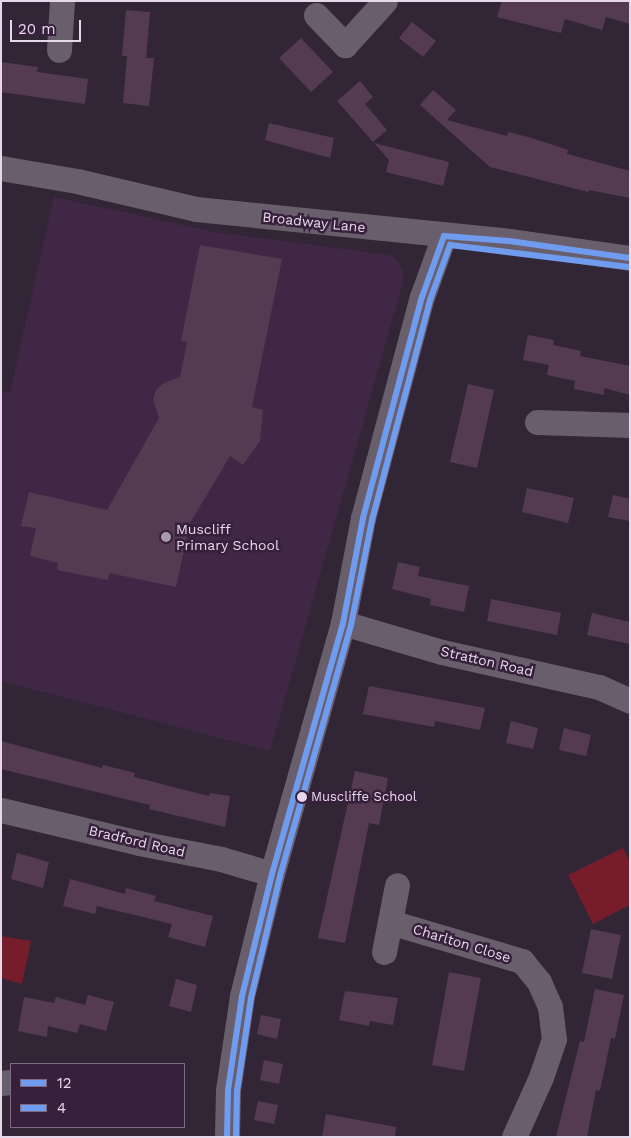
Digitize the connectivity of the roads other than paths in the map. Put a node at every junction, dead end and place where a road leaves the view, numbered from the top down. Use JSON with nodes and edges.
{"nodes":[{"id":1,"x":62,"y":1,"type":"edge"},
{"id":2,"x":385,"y":1,"type":"edge"},
{"id":3,"x":316,"y":15,"type":"dead end"},
{"id":4,"x":60,"y":50,"type":"dead end"},
{"id":5,"x":1,"y":168,"type":"edge"},
{"id":6,"x":444,"y":236,"type":"junction"},
{"id":7,"x":630,"y":258,"type":"edge"},
{"id":8,"x":537,"y":422,"type":"dead end"},
{"id":9,"x":630,"y":425,"type":"edge"},
{"id":10,"x":343,"y":623,"type":"junction"},
{"id":11,"x":630,"y":701,"type":"edge"},
{"id":12,"x":1,"y":810,"type":"edge"},
{"id":13,"x":272,"y":874,"type":"junction"},
{"id":14,"x":397,"y":885,"type":"dead end"},
{"id":15,"x":390,"y":922,"type":"junction"},
{"id":16,"x":384,"y":952,"type":"dead end"},
{"id":17,"x":227,"y":1137,"type":"edge"},
{"id":18,"x":514,"y":1137,"type":"edge"}],
"edges":[{"from":1,"to":4,"type":"street"},
{"from":2,"to":3,"type":"street"},
{"from":5,"to":6,"type":"street","name":"Broadway Lane"},
{"from":6,"to":7,"type":"street","name":"Broadway Lane"},
{"from":6,"to":10,"type":"street"},
{"from":8,"to":9,"type":"street"},
{"from":10,"to":11,"type":"street","name":"Stratton Road"},
{"from":10,"to":13,"type":"street"},
{"from":12,"to":13,"type":"street","name":"Bradford Road"},
{"from":13,"to":17,"type":"street"},
{"from":14,"to":15,"type":"street"},
{"from":15,"to":16,"type":"street"},
{"from":15,"to":18,"type":"street","name":"Charlton Close"}]}
